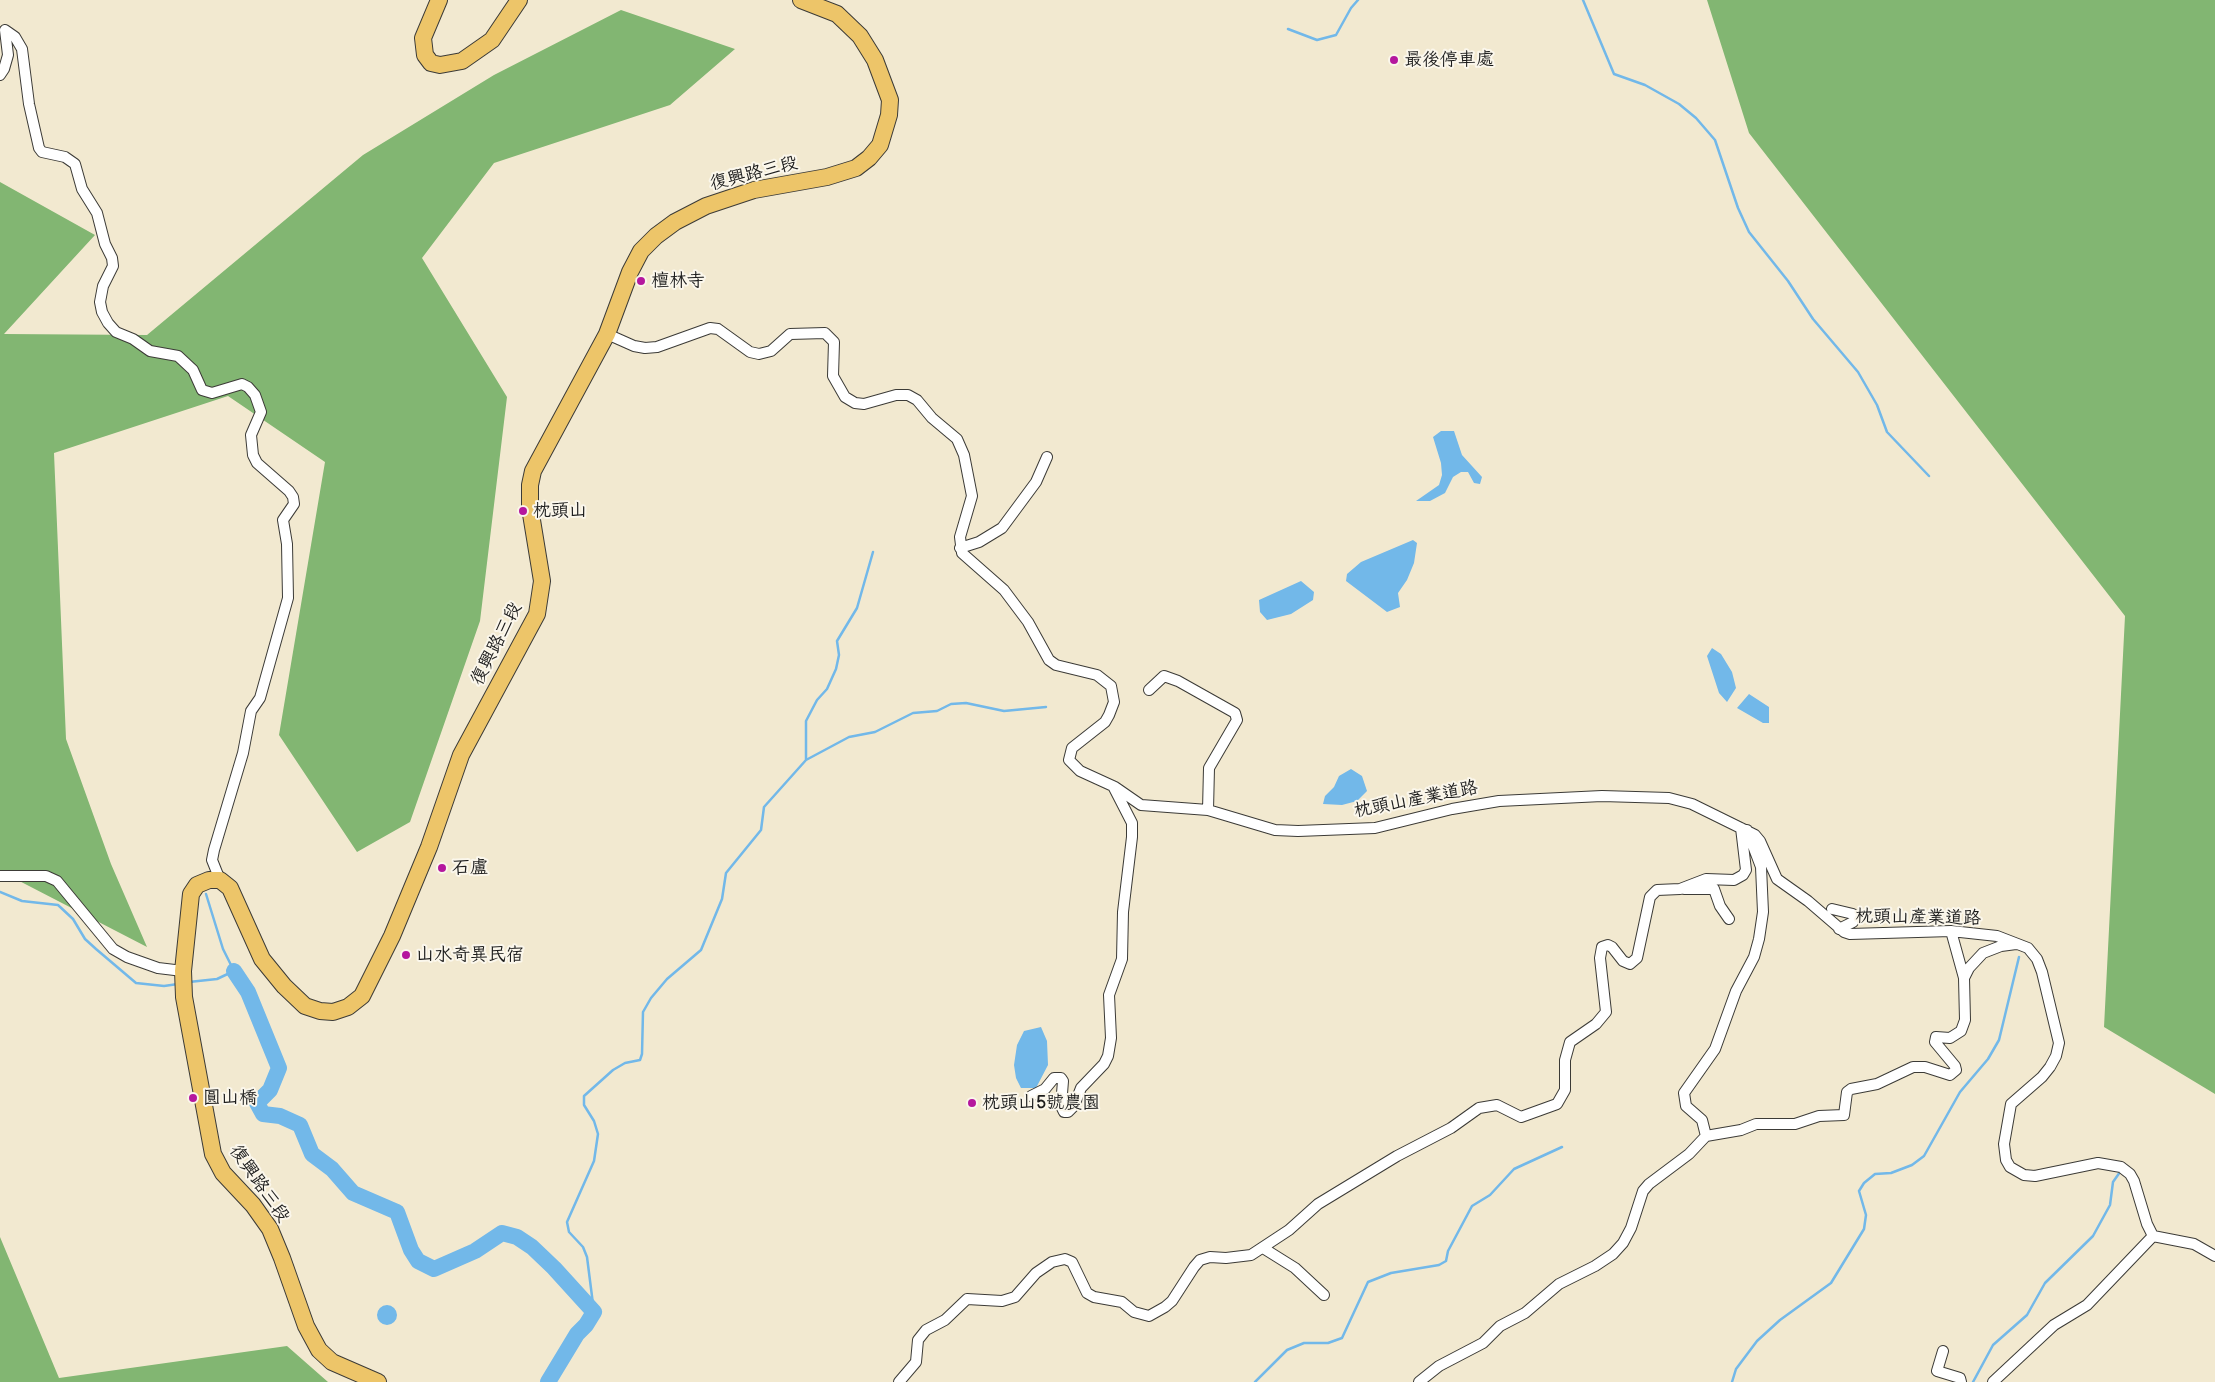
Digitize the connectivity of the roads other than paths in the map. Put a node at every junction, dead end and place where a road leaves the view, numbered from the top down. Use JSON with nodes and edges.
{"nodes":[{"id":1,"x":439,"y":0,"type":"edge"},
{"id":2,"x":519,"y":0,"type":"edge"},
{"id":3,"x":801,"y":0,"type":"edge"},
{"id":4,"x":0,"y":75,"type":"edge"},
{"id":5,"x":607,"y":334,"type":"junction"},
{"id":6,"x":1047,"y":457,"type":"dead end"},
{"id":7,"x":960,"y":548,"type":"junction"},
{"id":8,"x":1149,"y":690,"type":"dead end"},
{"id":9,"x":1113,"y":786,"type":"junction"},
{"id":10,"x":1208,"y":810,"type":"junction"},
{"id":11,"x":1744,"y":829,"type":"junction"},
{"id":12,"x":0,"y":876,"type":"edge"},
{"id":13,"x":220,"y":880,"type":"junction"},
{"id":14,"x":1680,"y":889,"type":"junction"},
{"id":15,"x":1832,"y":910,"type":"dead end"},
{"id":16,"x":1729,"y":919,"type":"dead end"},
{"id":17,"x":1839,"y":929,"type":"junction"},
{"id":18,"x":1951,"y":931,"type":"junction"},
{"id":19,"x":2019,"y":944,"type":"junction"},
{"id":20,"x":184,"y":974,"type":"junction"},
{"id":21,"x":1964,"y":978,"type":"junction"},
{"id":22,"x":1032,"y":1096,"type":"dead end"},
{"id":23,"x":1706,"y":1136,"type":"junction"},
{"id":24,"x":2154,"y":1236,"type":"junction"},
{"id":25,"x":1262,"y":1248,"type":"junction"},
{"id":26,"x":2215,"y":1256,"type":"edge"},
{"id":27,"x":1324,"y":1295,"type":"dead end"},
{"id":28,"x":1943,"y":1350,"type":"dead end"},
{"id":29,"x":378,"y":1382,"type":"edge"},
{"id":30,"x":899,"y":1382,"type":"edge"},
{"id":31,"x":1419,"y":1382,"type":"edge"},
{"id":32,"x":1961,"y":1382,"type":"edge"},
{"id":33,"x":1993,"y":1382,"type":"edge"}],
"edges":[{"from":1,"to":2,"type":"main road"},
{"from":3,"to":5,"type":"main road","name":"復興路三段"},
{"from":4,"to":13,"type":"street"},
{"from":5,"to":7,"type":"street"},
{"from":5,"to":13,"type":"main road","name":"復興路三段"},
{"from":6,"to":7,"type":"street"},
{"from":7,"to":9,"type":"street","name":"枕頭山產業道路"},
{"from":8,"to":10,"type":"street"},
{"from":9,"to":10,"type":"street","name":"枕頭山產業道路"},
{"from":9,"to":22,"type":"street"},
{"from":10,"to":11,"type":"street","name":"枕頭山產業道路"},
{"from":11,"to":14,"type":"street"},
{"from":11,"to":17,"type":"street","name":"枕頭山產業道路"},
{"from":11,"to":23,"type":"street"},
{"from":12,"to":20,"type":"street"},
{"from":13,"to":20,"type":"main road"},
{"from":14,"to":16,"type":"street"},
{"from":14,"to":25,"type":"street"},
{"from":15,"to":17,"type":"street"},
{"from":17,"to":18,"type":"street","name":"枕頭山產業道路"},
{"from":18,"to":19,"type":"street","name":"枕頭山產業道路"},
{"from":18,"to":21,"type":"street"},
{"from":19,"to":21,"type":"street"},
{"from":19,"to":24,"type":"street","name":"枕頭山產業道路"},
{"from":20,"to":29,"type":"main road","name":"復興路三段"},
{"from":21,"to":23,"type":"street"},
{"from":23,"to":31,"type":"street"},
{"from":24,"to":26,"type":"street"},
{"from":24,"to":33,"type":"street"},
{"from":25,"to":27,"type":"street"},
{"from":25,"to":30,"type":"street"},
{"from":28,"to":32,"type":"street"}]}
